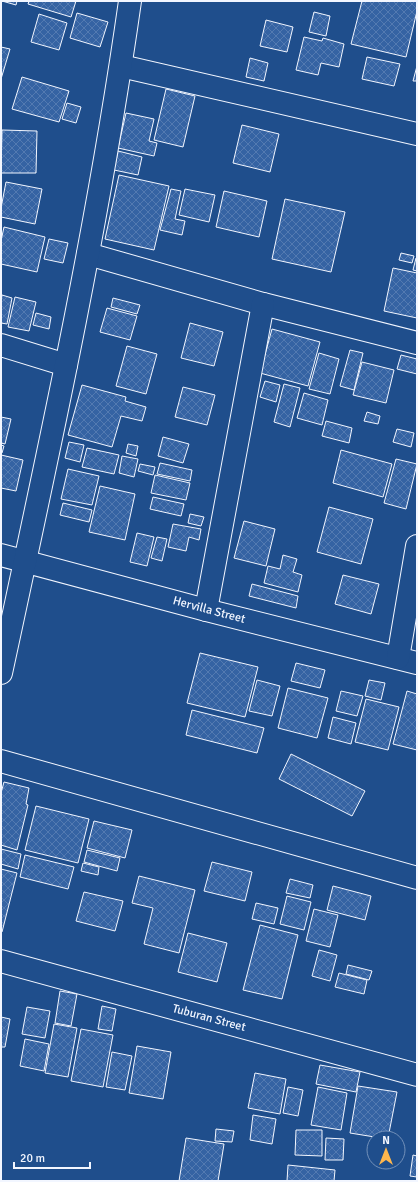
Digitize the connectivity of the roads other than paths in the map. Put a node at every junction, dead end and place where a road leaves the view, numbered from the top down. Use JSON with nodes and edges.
{"nodes":[{"id":1,"x":130,"y":1,"type":"edge"},
{"id":2,"x":121,"y":66,"type":"junction"},
{"id":3,"x":417,"y":134,"type":"edge"},
{"id":4,"x":88,"y":254,"type":"junction"},
{"id":5,"x":263,"y":304,"type":"junction"},
{"id":6,"x":417,"y":343,"type":"edge"},
{"id":7,"x":1,"y":345,"type":"edge"},
{"id":8,"x":66,"y":364,"type":"junction"},
{"id":9,"x":417,"y":546,"type":"edge"},
{"id":10,"x":1,"y":555,"type":"edge"},
{"id":11,"x":25,"y":562,"type":"junction"},
{"id":12,"x":206,"y":610,"type":"junction"},
{"id":13,"x":407,"y":661,"type":"edge"},
{"id":14,"x":1,"y":673,"type":"edge"},
{"id":15,"x":1,"y":761,"type":"edge"},
{"id":16,"x":417,"y":878,"type":"edge"},
{"id":17,"x":1,"y":961,"type":"edge"},
{"id":18,"x":417,"y":1075,"type":"edge"}],
"edges":[{"from":1,"to":2,"type":"street"},
{"from":2,"to":3,"type":"street"},
{"from":2,"to":4,"type":"street"},
{"from":4,"to":5,"type":"street"},
{"from":4,"to":8,"type":"street"},
{"from":5,"to":6,"type":"street"},
{"from":5,"to":12,"type":"street"},
{"from":7,"to":8,"type":"street"},
{"from":8,"to":11,"type":"street"},
{"from":9,"to":13,"type":"street"},
{"from":10,"to":11,"type":"street","name":"Hervilla Street"},
{"from":11,"to":12,"type":"street","name":"Hervilla Street"},
{"from":11,"to":14,"type":"street"},
{"from":12,"to":13,"type":"street","name":"Hervilla Street"},
{"from":15,"to":16,"type":"street"},
{"from":17,"to":18,"type":"street","name":"Tuburan Street"}]}
